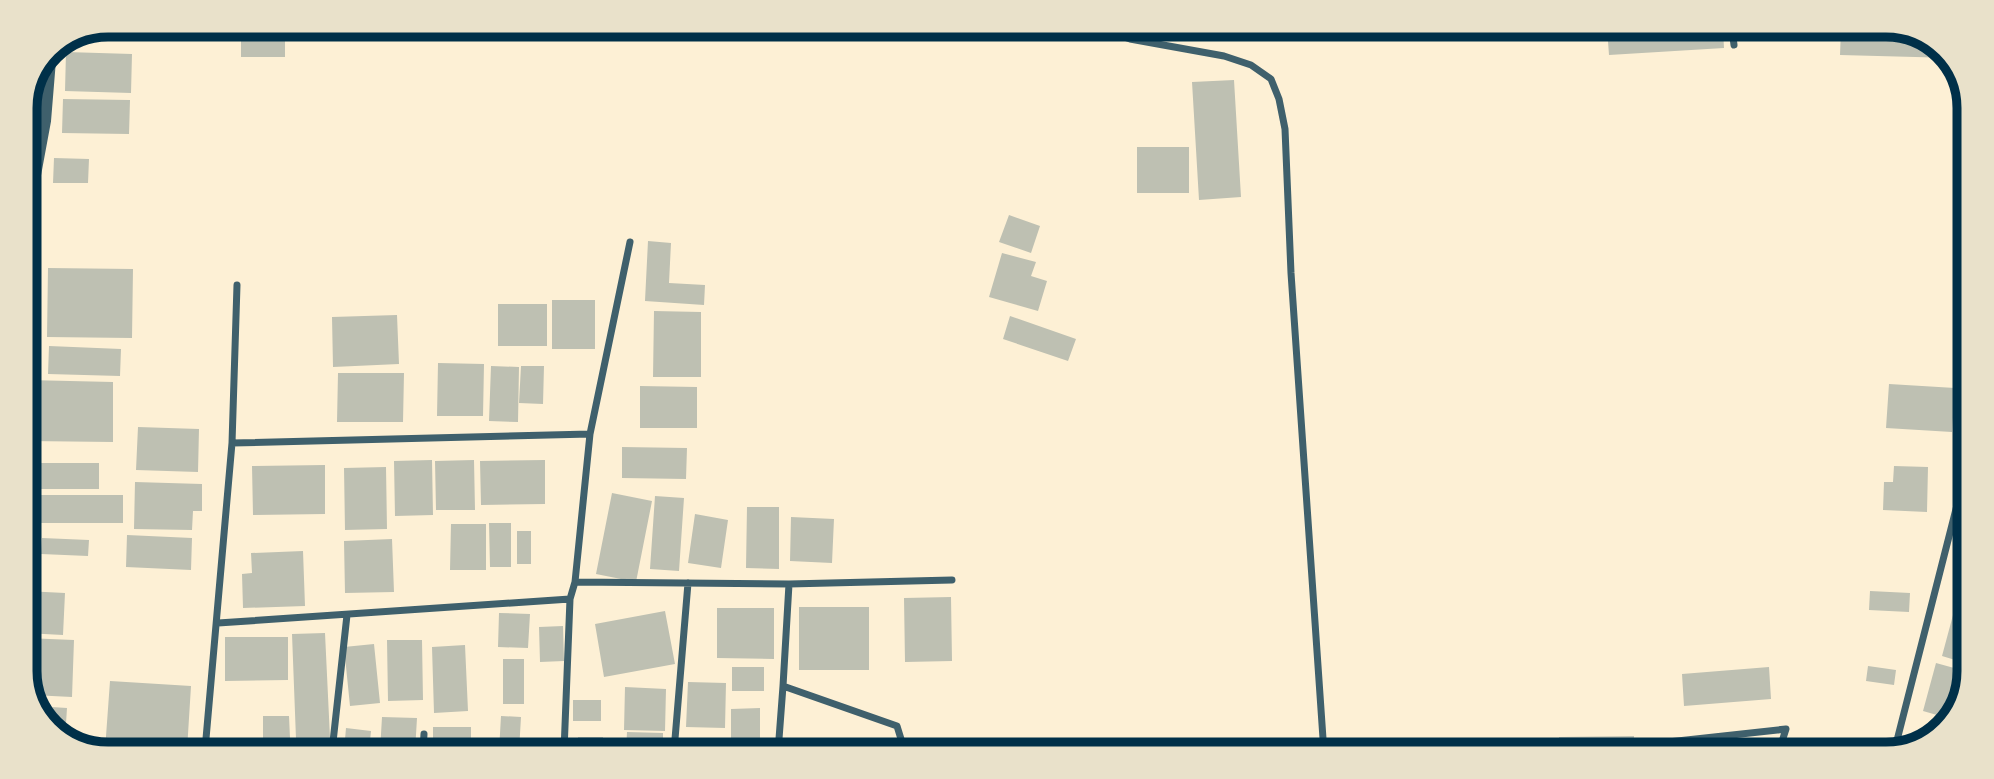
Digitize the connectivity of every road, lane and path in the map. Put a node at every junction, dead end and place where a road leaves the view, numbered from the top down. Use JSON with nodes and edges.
{"nodes":[{"id":1,"x":1124,"y":37,"type":"edge"},
{"id":2,"x":1733,"y":37,"type":"edge"},
{"id":3,"x":1734,"y":45,"type":"dead end"},
{"id":4,"x":46,"y":73,"type":"edge"},
{"id":5,"x":37,"y":119,"type":"edge"},
{"id":6,"x":45,"y":121,"type":"junction"},
{"id":7,"x":37,"y":161,"type":"edge"},
{"id":8,"x":630,"y":242,"type":"dead end"},
{"id":9,"x":237,"y":285,"type":"dead end"},
{"id":10,"x":590,"y":434,"type":"junction"},
{"id":11,"x":232,"y":443,"type":"junction"},
{"id":12,"x":1957,"y":505,"type":"edge"},
{"id":13,"x":952,"y":580,"type":"dead end"},
{"id":14,"x":575,"y":582,"type":"junction"},
{"id":15,"x":688,"y":583,"type":"junction"},
{"id":16,"x":789,"y":584,"type":"junction"},
{"id":17,"x":570,"y":599,"type":"junction"},
{"id":18,"x":347,"y":615,"type":"junction"},
{"id":19,"x":219,"y":623,"type":"junction"},
{"id":20,"x":783,"y":686,"type":"junction"},
{"id":21,"x":424,"y":734,"type":"dead end"},
{"id":22,"x":206,"y":742,"type":"edge"},
{"id":23,"x":333,"y":742,"type":"edge"},
{"id":24,"x":424,"y":742,"type":"edge"},
{"id":25,"x":564,"y":742,"type":"edge"},
{"id":26,"x":675,"y":742,"type":"edge"},
{"id":27,"x":779,"y":742,"type":"edge"},
{"id":28,"x":902,"y":742,"type":"edge"},
{"id":29,"x":1323,"y":742,"type":"edge"},
{"id":30,"x":1668,"y":742,"type":"edge"},
{"id":31,"x":1782,"y":742,"type":"edge"},
{"id":32,"x":1897,"y":742,"type":"edge"}],
"edges":[{"from":1,"to":29,"type":"street"},
{"from":2,"to":3,"type":"street"},
{"from":4,"to":6,"type":"street"},
{"from":5,"to":6,"type":"street"},
{"from":6,"to":7,"type":"street"},
{"from":8,"to":10,"type":"street"},
{"from":9,"to":11,"type":"street"},
{"from":10,"to":11,"type":"street"},
{"from":10,"to":14,"type":"street"},
{"from":11,"to":19,"type":"street"},
{"from":12,"to":32,"type":"street"},
{"from":13,"to":16,"type":"street"},
{"from":14,"to":15,"type":"street"},
{"from":14,"to":17,"type":"street"},
{"from":15,"to":16,"type":"street"},
{"from":15,"to":26,"type":"street"},
{"from":16,"to":20,"type":"street"},
{"from":17,"to":18,"type":"street"},
{"from":17,"to":25,"type":"street"},
{"from":18,"to":19,"type":"street"},
{"from":18,"to":23,"type":"street"},
{"from":19,"to":22,"type":"street"},
{"from":20,"to":27,"type":"street"},
{"from":20,"to":28,"type":"street"},
{"from":21,"to":24,"type":"street"},
{"from":30,"to":31,"type":"street"}]}
